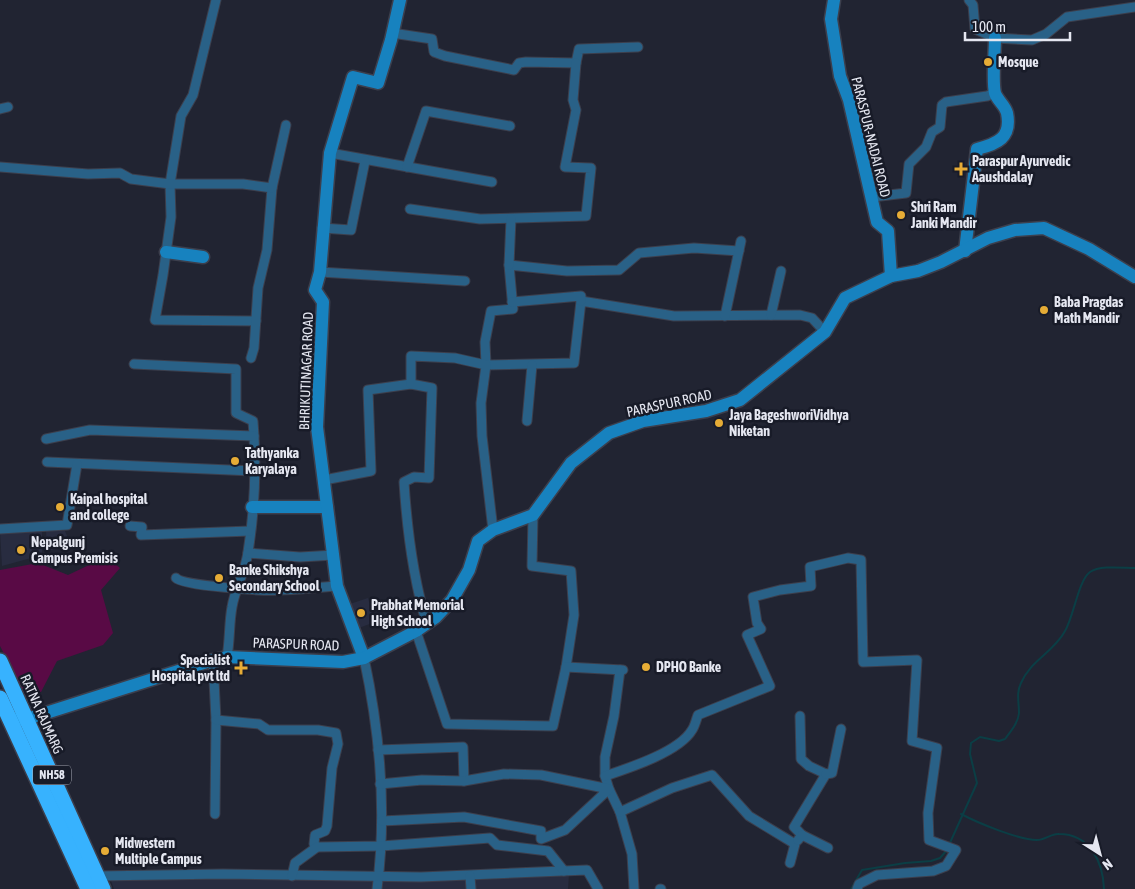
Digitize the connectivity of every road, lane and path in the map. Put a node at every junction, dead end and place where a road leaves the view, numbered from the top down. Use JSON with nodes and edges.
{"nodes":[{"id":1,"x":216,"y":0,"type":"edge"},
{"id":2,"x":400,"y":0,"type":"edge"},
{"id":3,"x":834,"y":0,"type":"edge"},
{"id":4,"x":969,"y":0,"type":"edge"},
{"id":5,"x":1135,"y":7,"type":"edge"},
{"id":6,"x":392,"y":33,"type":"junction"},
{"id":7,"x":995,"y":38,"type":"junction"},
{"id":8,"x":638,"y":47,"type":"dead end"},
{"id":9,"x":576,"y":63,"type":"junction"},
{"id":10,"x":995,"y":93,"type":"junction"},
{"id":11,"x":286,"y":125,"type":"dead end"},
{"id":12,"x":510,"y":126,"type":"dead end"},
{"id":13,"x":330,"y":154,"type":"junction"},
{"id":14,"x":365,"y":161,"type":"junction"},
{"id":15,"x":0,"y":167,"type":"edge"},
{"id":16,"x":407,"y":167,"type":"junction"},
{"id":17,"x":492,"y":182,"type":"dead end"},
{"id":18,"x":170,"y":184,"type":"junction"},
{"id":19,"x":272,"y":188,"type":"junction"},
{"id":20,"x":872,"y":197,"type":"junction"},
{"id":21,"x":410,"y":209,"type":"dead end"},
{"id":22,"x":511,"y":218,"type":"junction"},
{"id":23,"x":322,"y":228,"type":"junction"},
{"id":24,"x":741,"y":241,"type":"dead end"},
{"id":25,"x":739,"y":251,"type":"junction"},
{"id":26,"x":965,"y":251,"type":"junction"},
{"id":27,"x":166,"y":252,"type":"junction"},
{"id":28,"x":203,"y":257,"type":"dead end"},
{"id":29,"x":510,"y":265,"type":"junction"},
{"id":30,"x":781,"y":271,"type":"dead end"},
{"id":31,"x":320,"y":272,"type":"junction"},
{"id":32,"x":891,"y":276,"type":"junction"},
{"id":33,"x":1135,"y":277,"type":"edge"},
{"id":34,"x":465,"y":281,"type":"dead end"},
{"id":35,"x":581,"y":301,"type":"junction"},
{"id":36,"x":512,"y":302,"type":"junction"},
{"id":37,"x":771,"y":315,"type":"junction"},
{"id":38,"x":725,"y":316,"type":"junction"},
{"id":39,"x":256,"y":321,"type":"junction"},
{"id":40,"x":825,"y":332,"type":"junction"},
{"id":41,"x":251,"y":358,"type":"dead end"},
{"id":42,"x":134,"y":364,"type":"dead end"},
{"id":43,"x":486,"y":365,"type":"junction"},
{"id":44,"x":532,"y":365,"type":"junction"},
{"id":45,"x":412,"y":384,"type":"junction"},
{"id":46,"x":527,"y":421,"type":"dead end"},
{"id":47,"x":254,"y":436,"type":"junction"},
{"id":48,"x":46,"y":439,"type":"dead end"},
{"id":49,"x":47,"y":462,"type":"dead end"},
{"id":50,"x":76,"y":464,"type":"junction"},
{"id":51,"x":253,"y":471,"type":"junction"},
{"id":52,"x":324,"y":480,"type":"junction"},
{"id":53,"x":252,"y":507,"type":"junction"},
{"id":54,"x":328,"y":507,"type":"junction"},
{"id":55,"x":533,"y":515,"type":"junction"},
{"id":56,"x":130,"y":526,"type":"dead end"},
{"id":57,"x":0,"y":529,"type":"edge"},
{"id":58,"x":493,"y":530,"type":"junction"},
{"id":59,"x":250,"y":531,"type":"junction"},
{"id":60,"x":248,"y":553,"type":"junction"},
{"id":61,"x":334,"y":555,"type":"junction"},
{"id":62,"x":176,"y":578,"type":"dead end"},
{"id":63,"x":337,"y":586,"type":"junction"},
{"id":64,"x":236,"y":587,"type":"junction"},
{"id":65,"x":422,"y":628,"type":"junction"},
{"id":66,"x":227,"y":657,"type":"junction"},
{"id":67,"x":364,"y":658,"type":"junction"},
{"id":68,"x":213,"y":660,"type":"junction"},
{"id":69,"x":0,"y":661,"type":"edge"},
{"id":70,"x":566,"y":667,"type":"junction"},
{"id":71,"x":1,"y":700,"type":"edge"},
{"id":72,"x":20,"y":703,"type":"junction"},
{"id":73,"x":800,"y":716,"type":"dead end"},
{"id":74,"x":10,"y":719,"type":"junction"},
{"id":75,"x":27,"y":719,"type":"junction"},
{"id":76,"x":216,"y":720,"type":"junction"},
{"id":77,"x":841,"y":729,"type":"dead end"},
{"id":78,"x":378,"y":750,"type":"junction"},
{"id":79,"x":826,"y":774,"type":"junction"},
{"id":80,"x":605,"y":776,"type":"junction"},
{"id":81,"x":464,"y":781,"type":"junction"},
{"id":82,"x":380,"y":784,"type":"junction"},
{"id":83,"x":609,"y":788,"type":"junction"},
{"id":84,"x":620,"y":812,"type":"junction"},
{"id":85,"x":215,"y":814,"type":"dead end"},
{"id":86,"x":382,"y":821,"type":"junction"},
{"id":87,"x":802,"y":835,"type":"junction"},
{"id":88,"x":795,"y":844,"type":"junction"},
{"id":89,"x":381,"y":846,"type":"junction"},
{"id":90,"x":317,"y":847,"type":"junction"},
{"id":91,"x":828,"y":848,"type":"dead end"},
{"id":92,"x":790,"y":863,"type":"dead end"},
{"id":93,"x":564,"y":871,"type":"junction"},
{"id":94,"x":292,"y":876,"type":"junction"},
{"id":95,"x":378,"y":876,"type":"junction"},
{"id":96,"x":470,"y":876,"type":"junction"},
{"id":97,"x":100,"y":882,"type":"edge"},
{"id":98,"x":88,"y":889,"type":"edge"},
{"id":99,"x":377,"y":889,"type":"edge"},
{"id":100,"x":471,"y":889,"type":"edge"},
{"id":101,"x":598,"y":889,"type":"edge"},
{"id":102,"x":634,"y":889,"type":"edge"},
{"id":103,"x":640,"y":889,"type":"edge"},
{"id":104,"x":857,"y":889,"type":"edge"}],
"edges":[{"from":1,"to":18,"type":"street"},
{"from":2,"to":6,"type":"street","name":"BHRIKUTINAGAR ROAD"},
{"from":3,"to":20,"type":"street","name":"PARASPUR-NADAI ROAD"},
{"from":4,"to":7,"type":"street"},
{"from":5,"to":7,"type":"street"},
{"from":6,"to":9,"type":"street"},
{"from":6,"to":13,"type":"street","name":"BHRIKUTINAGAR ROAD"},
{"from":7,"to":10,"type":"street"},
{"from":8,"to":9,"type":"street"},
{"from":9,"to":22,"type":"street"},
{"from":10,"to":20,"type":"street"},
{"from":10,"to":26,"type":"street"},
{"from":11,"to":19,"type":"street"},
{"from":12,"to":16,"type":"street"},
{"from":13,"to":14,"type":"street"},
{"from":13,"to":23,"type":"street","name":"BHRIKUTINAGAR ROAD"},
{"from":14,"to":16,"type":"street"},
{"from":14,"to":23,"type":"street"},
{"from":15,"to":18,"type":"street"},
{"from":16,"to":17,"type":"street"},
{"from":18,"to":19,"type":"street"},
{"from":18,"to":27,"type":"street"},
{"from":19,"to":39,"type":"street"},
{"from":20,"to":32,"type":"street","name":"PARASPUR-NADAI ROAD"},
{"from":21,"to":22,"type":"street"},
{"from":22,"to":29,"type":"street"},
{"from":23,"to":31,"type":"street","name":"BHRIKUTINAGAR ROAD"},
{"from":24,"to":25,"type":"street"},
{"from":25,"to":29,"type":"street"},
{"from":25,"to":38,"type":"street"},
{"from":26,"to":32,"type":"street","name":"PARASPUR ROAD"},
{"from":26,"to":33,"type":"street","name":"PARASPUR ROAD"},
{"from":27,"to":28,"type":"street"},
{"from":27,"to":39,"type":"street"},
{"from":29,"to":36,"type":"street"},
{"from":30,"to":37,"type":"street"},
{"from":31,"to":34,"type":"street"},
{"from":31,"to":52,"type":"street","name":"BHRIKUTINAGAR ROAD"},
{"from":32,"to":40,"type":"street","name":"PARASPUR ROAD"},
{"from":35,"to":36,"type":"street"},
{"from":35,"to":38,"type":"street"},
{"from":35,"to":44,"type":"street"},
{"from":36,"to":43,"type":"street"},
{"from":37,"to":38,"type":"street"},
{"from":37,"to":40,"type":"street"},
{"from":39,"to":41,"type":"street"},
{"from":40,"to":55,"type":"street","name":"PARASPUR ROAD"},
{"from":42,"to":47,"type":"street"},
{"from":43,"to":44,"type":"street"},
{"from":43,"to":45,"type":"street"},
{"from":43,"to":58,"type":"street"},
{"from":44,"to":46,"type":"street"},
{"from":45,"to":52,"type":"street"},
{"from":45,"to":65,"type":"street"},
{"from":47,"to":48,"type":"street"},
{"from":47,"to":51,"type":"street"},
{"from":49,"to":50,"type":"street"},
{"from":50,"to":51,"type":"street"},
{"from":50,"to":57,"type":"street"},
{"from":51,"to":53,"type":"street"},
{"from":52,"to":54,"type":"street","name":"BHRIKUTINAGAR ROAD"},
{"from":53,"to":54,"type":"street"},
{"from":53,"to":59,"type":"street"},
{"from":54,"to":61,"type":"street","name":"BHRIKUTINAGAR ROAD"},
{"from":55,"to":58,"type":"street","name":"PARASPUR ROAD"},
{"from":55,"to":70,"type":"street"},
{"from":56,"to":59,"type":"street"},
{"from":58,"to":65,"type":"street","name":"PARASPUR ROAD"},
{"from":59,"to":60,"type":"street"},
{"from":60,"to":61,"type":"street"},
{"from":60,"to":64,"type":"street"},
{"from":61,"to":63,"type":"street","name":"BHRIKUTINAGAR ROAD"},
{"from":62,"to":64,"type":"street"},
{"from":63,"to":64,"type":"street"},
{"from":63,"to":67,"type":"street","name":"BHRIKUTINAGAR ROAD"},
{"from":64,"to":66,"type":"street"},
{"from":65,"to":67,"type":"street","name":"PARASPUR ROAD"},
{"from":65,"to":70,"type":"street"},
{"from":66,"to":67,"type":"street","name":"PARASPUR ROAD"},
{"from":66,"to":68,"type":"street","name":"PARASPUR ROAD"},
{"from":67,"to":78,"type":"street"},
{"from":68,"to":75,"type":"street","name":"PARASPUR ROAD"},
{"from":68,"to":76,"type":"street"},
{"from":69,"to":72,"type":"highway","name":"RATNA RAJMARG","number":"NH58"},
{"from":70,"to":80,"type":"street"},
{"from":71,"to":72,"type":"street"},
{"from":71,"to":74,"type":"highway","number":"NH58"},
{"from":72,"to":75,"type":"highway","name":"RATNA RAJMARG","number":"NH58"},
{"from":73,"to":79,"type":"street"},
{"from":74,"to":75,"type":"street","name":"PARASPUR ROAD"},
{"from":74,"to":98,"type":"highway","number":"NH58"},
{"from":75,"to":97,"type":"highway","name":"RATNA RAJMARG","number":"NH58"},
{"from":76,"to":85,"type":"street"},
{"from":76,"to":90,"type":"street"},
{"from":77,"to":79,"type":"street"},
{"from":78,"to":81,"type":"street"},
{"from":78,"to":82,"type":"street"},
{"from":79,"to":87,"type":"street"},
{"from":80,"to":83,"type":"street"},
{"from":80,"to":104,"type":"street"},
{"from":81,"to":82,"type":"street"},
{"from":81,"to":83,"type":"street"},
{"from":82,"to":86,"type":"street"},
{"from":83,"to":84,"type":"street"},
{"from":83,"to":86,"type":"street"},
{"from":84,"to":88,"type":"street"},
{"from":84,"to":102,"type":"street"},
{"from":86,"to":89,"type":"street"},
{"from":87,"to":88,"type":"street"},
{"from":87,"to":91,"type":"street"},
{"from":88,"to":92,"type":"street"},
{"from":89,"to":90,"type":"street"},
{"from":89,"to":93,"type":"street"},
{"from":89,"to":95,"type":"street"},
{"from":90,"to":94,"type":"street"},
{"from":93,"to":96,"type":"street"},
{"from":93,"to":101,"type":"street"},
{"from":94,"to":95,"type":"street"},
{"from":94,"to":97,"type":"street"},
{"from":95,"to":96,"type":"street"},
{"from":95,"to":99,"type":"street"},
{"from":96,"to":100,"type":"street"},
{"from":102,"to":103,"type":"street"}]}
